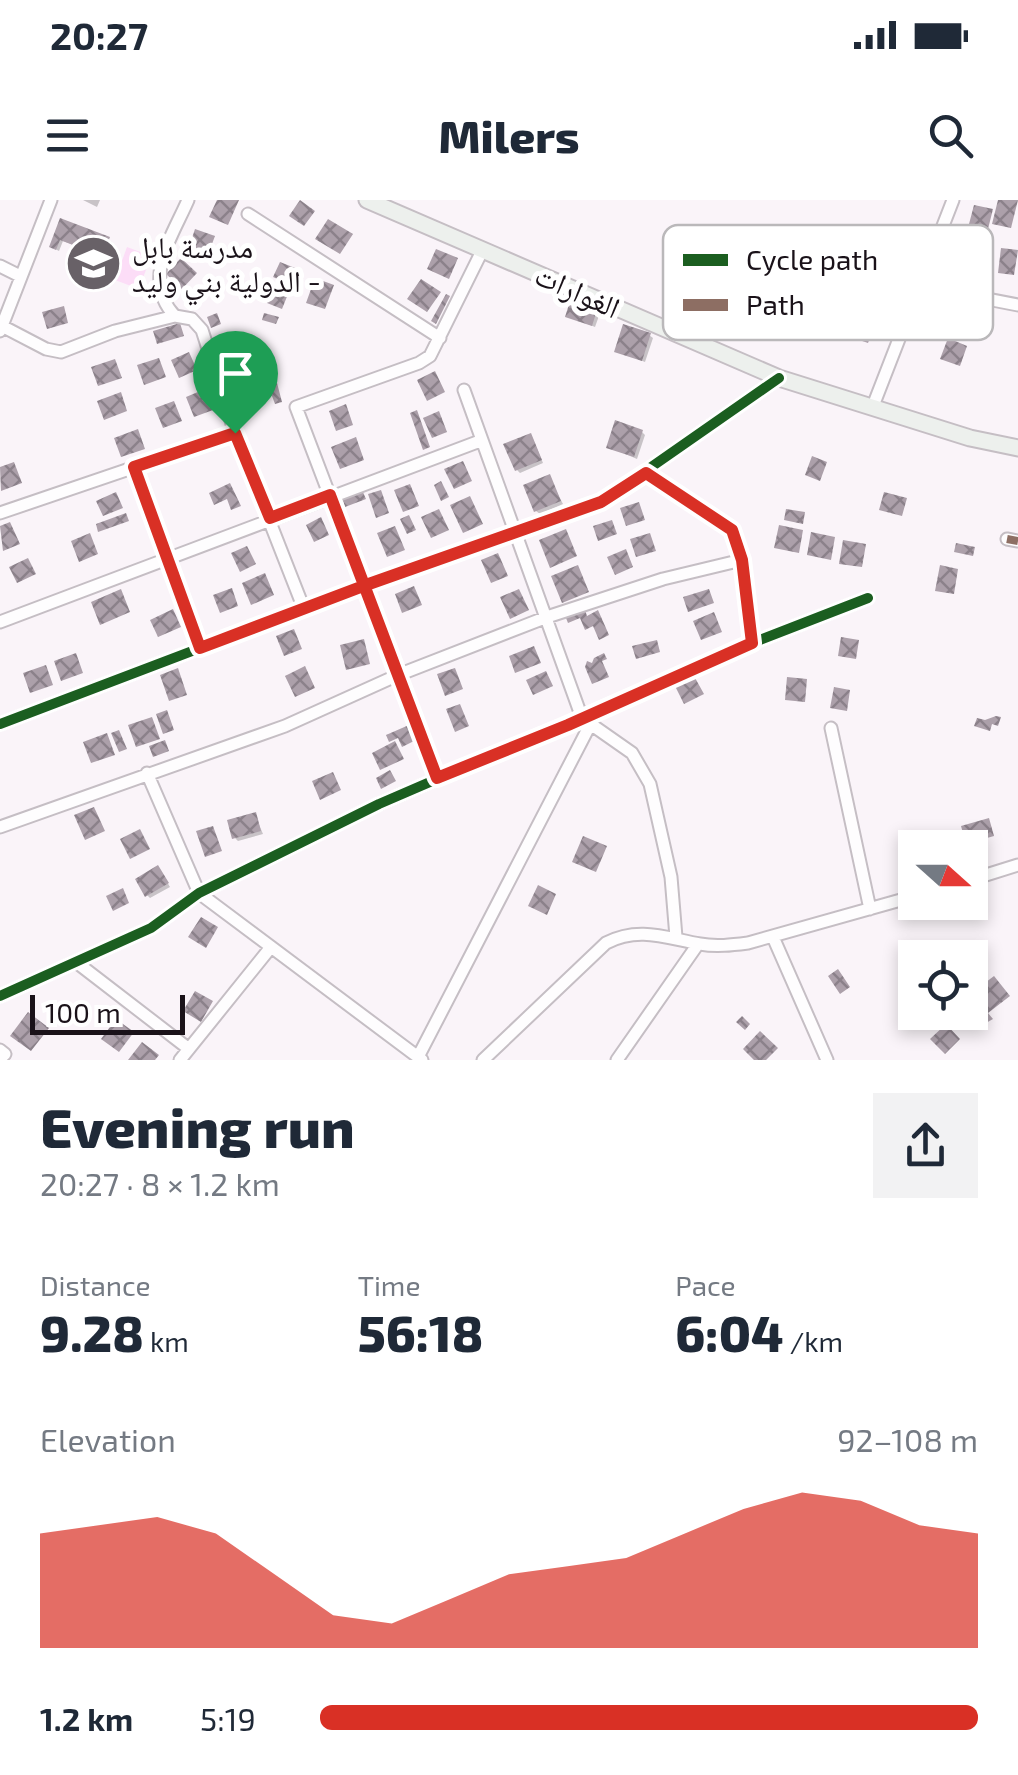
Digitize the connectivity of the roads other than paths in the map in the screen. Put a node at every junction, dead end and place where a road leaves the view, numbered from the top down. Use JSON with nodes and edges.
{"nodes":[{"id":1,"x":51,"y":200,"type":"edge"},
{"id":2,"x":188,"y":200,"type":"edge"},
{"id":3,"x":367,"y":200,"type":"edge"},
{"id":4,"x":953,"y":200,"type":"edge"},
{"id":5,"x":248,"y":214,"type":"dead end"},
{"id":6,"x":943,"y":225,"type":"edge"},
{"id":7,"x":483,"y":249,"type":"junction"},
{"id":8,"x":0,"y":266,"type":"edge"},
{"id":9,"x":20,"y":276,"type":"junction"},
{"id":10,"x":993,"y":300,"type":"edge"},
{"id":11,"x":1018,"y":305,"type":"edge"},
{"id":12,"x":174,"y":316,"type":"junction"},
{"id":13,"x":663,"y":327,"type":"edge"},
{"id":14,"x":1,"y":328,"type":"edge"},
{"id":15,"x":440,"y":338,"type":"junction"},
{"id":16,"x":692,"y":340,"type":"edge"},
{"id":17,"x":899,"y":340,"type":"edge"},
{"id":18,"x":779,"y":378,"type":"junction"},
{"id":19,"x":464,"y":390,"type":"dead end"},
{"id":20,"x":873,"y":406,"type":"junction"},
{"id":21,"x":235,"y":433,"type":"junction"},
{"id":22,"x":480,"y":440,"type":"junction"},
{"id":23,"x":1018,"y":448,"type":"edge"},
{"id":24,"x":134,"y":467,"type":"junction"},
{"id":25,"x":646,"y":473,"type":"junction"},
{"id":26,"x":330,"y":495,"type":"junction"},
{"id":27,"x":0,"y":513,"type":"edge"},
{"id":28,"x":270,"y":518,"type":"junction"},
{"id":29,"x":514,"y":531,"type":"junction"},
{"id":30,"x":167,"y":558,"type":"junction"},
{"id":31,"x":742,"y":560,"type":"junction"},
{"id":32,"x":366,"y":585,"type":"junction"},
{"id":33,"x":868,"y":598,"type":"dead end"},
{"id":34,"x":304,"y":609,"type":"junction"},
{"id":35,"x":546,"y":616,"type":"junction"},
{"id":36,"x":0,"y":622,"type":"edge"},
{"id":37,"x":752,"y":643,"type":"junction"},
{"id":38,"x":200,"y":648,"type":"junction"},
{"id":39,"x":398,"y":675,"type":"junction"},
{"id":40,"x":587,"y":721,"type":"junction"},
{"id":41,"x":0,"y":724,"type":"edge"},
{"id":42,"x":832,"y":728,"type":"dead end"},
{"id":43,"x":147,"y":773,"type":"junction"},
{"id":44,"x":437,"y":778,"type":"junction"},
{"id":45,"x":0,"y":827,"type":"edge"},
{"id":46,"x":1018,"y":865,"type":"edge"},
{"id":47,"x":988,"y":874,"type":"edge"},
{"id":48,"x":199,"y":892,"type":"junction"},
{"id":49,"x":898,"y":901,"type":"edge"},
{"id":50,"x":870,"y":909,"type":"junction"},
{"id":51,"x":773,"y":937,"type":"junction"},
{"id":52,"x":676,"y":938,"type":"junction"},
{"id":53,"x":698,"y":944,"type":"junction"},
{"id":54,"x":271,"y":946,"type":"junction"},
{"id":55,"x":76,"y":962,"type":"junction"},
{"id":56,"x":0,"y":996,"type":"edge"},
{"id":57,"x":189,"y":1049,"type":"junction"},
{"id":58,"x":420,"y":1059,"type":"edge"},
{"id":59,"x":180,"y":1060,"type":"edge"},
{"id":60,"x":482,"y":1060,"type":"edge"},
{"id":61,"x":616,"y":1060,"type":"edge"},
{"id":62,"x":827,"y":1060,"type":"edge"}],
"edges":[{"from":1,"to":9,"type":"street"},
{"from":2,"to":12,"type":"street"},
{"from":3,"to":7,"type":"street","name":"الغوارات"},
{"from":4,"to":6,"type":"street"},
{"from":5,"to":15,"type":"street"},
{"from":7,"to":13,"type":"street","name":"الغوارات"},
{"from":7,"to":15,"type":"street"},
{"from":8,"to":9,"type":"street"},
{"from":9,"to":14,"type":"street"},
{"from":10,"to":11,"type":"street"},
{"from":12,"to":14,"type":"street"},
{"from":12,"to":21,"type":"street"},
{"from":15,"to":26,"type":"street"},
{"from":16,"to":18,"type":"street","name":"الغوارات"},
{"from":17,"to":20,"type":"street"},
{"from":18,"to":20,"type":"street","name":"الغوارات"},
{"from":18,"to":25,"type":"street"},
{"from":19,"to":22,"type":"street"},
{"from":20,"to":23,"type":"street","name":"الغوارات"},
{"from":21,"to":24,"type":"street"},
{"from":21,"to":28,"type":"street"},
{"from":22,"to":26,"type":"street"},
{"from":22,"to":29,"type":"street"},
{"from":24,"to":27,"type":"street"},
{"from":24,"to":30,"type":"street"},
{"from":25,"to":29,"type":"street"},
{"from":25,"to":31,"type":"street"},
{"from":26,"to":28,"type":"street"},
{"from":26,"to":32,"type":"street"},
{"from":28,"to":30,"type":"street"},
{"from":28,"to":34,"type":"street"},
{"from":29,"to":32,"type":"street"},
{"from":29,"to":35,"type":"street"},
{"from":30,"to":36,"type":"street"},
{"from":30,"to":38,"type":"street"},
{"from":31,"to":35,"type":"street"},
{"from":31,"to":37,"type":"street"},
{"from":32,"to":34,"type":"street"},
{"from":32,"to":39,"type":"street"},
{"from":33,"to":37,"type":"street"},
{"from":34,"to":38,"type":"street"},
{"from":35,"to":39,"type":"street"},
{"from":35,"to":40,"type":"street"},
{"from":37,"to":40,"type":"street"},
{"from":38,"to":41,"type":"street"},
{"from":39,"to":43,"type":"street"},
{"from":39,"to":44,"type":"street"},
{"from":40,"to":44,"type":"street"},
{"from":40,"to":52,"type":"street"},
{"from":40,"to":58,"type":"street"},
{"from":42,"to":50,"type":"street"},
{"from":43,"to":45,"type":"street"},
{"from":43,"to":48,"type":"street"},
{"from":44,"to":48,"type":"street"},
{"from":46,"to":47,"type":"street"},
{"from":48,"to":54,"type":"street"},
{"from":48,"to":55,"type":"street"},
{"from":49,"to":50,"type":"street"},
{"from":50,"to":51,"type":"street"},
{"from":51,"to":53,"type":"street"},
{"from":51,"to":62,"type":"street"},
{"from":52,"to":53,"type":"street"},
{"from":52,"to":60,"type":"street"},
{"from":53,"to":61,"type":"street"},
{"from":54,"to":57,"type":"street"},
{"from":54,"to":58,"type":"street"},
{"from":55,"to":56,"type":"street"},
{"from":55,"to":57,"type":"street"},
{"from":57,"to":59,"type":"street"}]}
